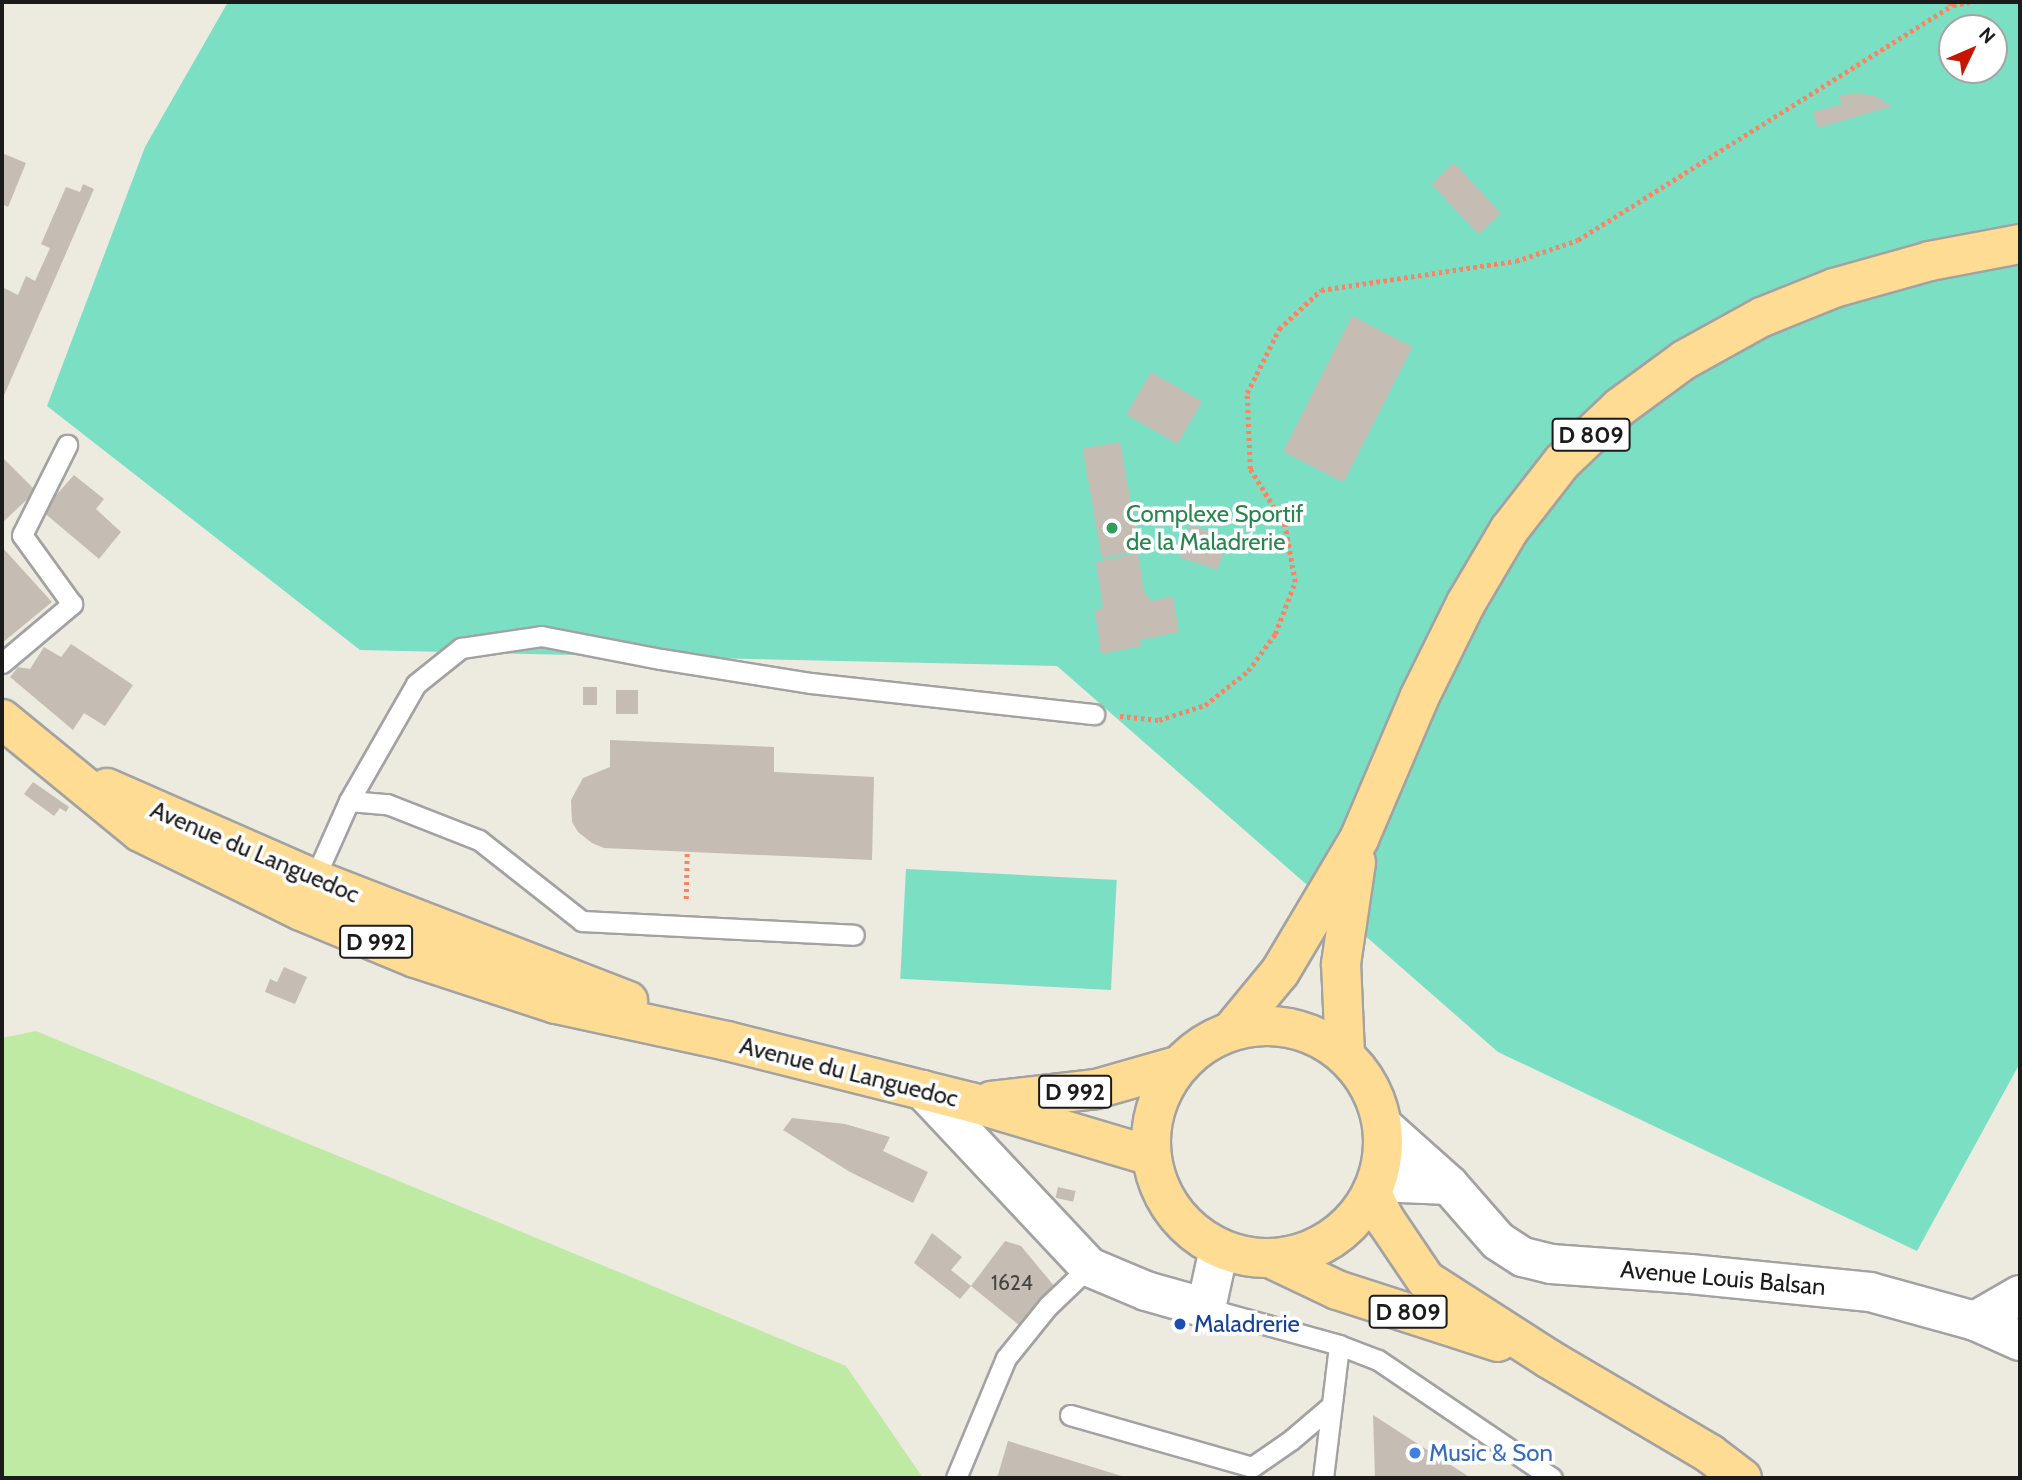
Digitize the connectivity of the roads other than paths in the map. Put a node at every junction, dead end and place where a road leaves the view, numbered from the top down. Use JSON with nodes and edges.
{"nodes":[{"id":1,"x":2016,"y":244,"type":"edge"},
{"id":2,"x":67,"y":445,"type":"dead end"},
{"id":3,"x":2,"y":663,"type":"edge"},
{"id":4,"x":1094,"y":713,"type":"road end"},
{"id":5,"x":2,"y":719,"type":"edge"},
{"id":6,"x":349,"y":801,"type":"junction"},
{"id":7,"x":1359,"y":839,"type":"junction"},
{"id":8,"x":307,"y":895,"type":"junction"},
{"id":9,"x":854,"y":935,"type":"dead end"},
{"id":10,"x":1232,"y":1030,"type":"junction"},
{"id":11,"x":1345,"y":1054,"type":"junction"},
{"id":12,"x":1177,"y":1066,"type":"junction"},
{"id":13,"x":923,"y":1090,"type":"junction"},
{"id":14,"x":970,"y":1102,"type":"junction"},
{"id":15,"x":1384,"y":1127,"type":"junction"},
{"id":16,"x":1151,"y":1156,"type":"junction"},
{"id":17,"x":1449,"y":1185,"type":"junction"},
{"id":18,"x":1375,"y":1188,"type":"junction"},
{"id":19,"x":1219,"y":1248,"type":"junction"},
{"id":20,"x":1270,"y":1258,"type":"junction"},
{"id":21,"x":1089,"y":1267,"type":"junction"},
{"id":22,"x":2020,"y":1295,"type":"edge"},
{"id":23,"x":1206,"y":1308,"type":"junction"},
{"id":24,"x":1975,"y":1321,"type":"junction"},
{"id":25,"x":2020,"y":1341,"type":"edge"},
{"id":26,"x":1339,"y":1345,"type":"junction"},
{"id":27,"x":1549,"y":1359,"type":"junction"},
{"id":28,"x":1331,"y":1406,"type":"junction"},
{"id":29,"x":1070,"y":1415,"type":"dead end"},
{"id":30,"x":956,"y":1478,"type":"edge"},
{"id":31,"x":1323,"y":1478,"type":"edge"},
{"id":32,"x":1552,"y":1478,"type":"edge"},
{"id":33,"x":1742,"y":1478,"type":"edge"}],
"edges":[{"from":1,"to":7,"type":"main road","number":"D 809"},
{"from":2,"to":3,"type":"lane"},
{"from":4,"to":6,"type":"lane"},
{"from":5,"to":8,"type":"main road","name":"Avenue du Languedoc","number":"D 992"},
{"from":6,"to":8,"type":"lane"},
{"from":6,"to":9,"type":"lane"},
{"from":7,"to":10,"type":"main road","number":"D 809"},
{"from":7,"to":11,"type":"main road","number":"D 809"},
{"from":8,"to":13,"type":"main road","name":"Avenue du Languedoc","number":"D 992"},
{"from":10,"to":11,"type":"main road"},
{"from":10,"to":12,"type":"main road"},
{"from":11,"to":15,"type":"main road"},
{"from":12,"to":14,"type":"main road","name":"Avenue du Languedoc","number":"D 992"},
{"from":12,"to":16,"type":"main road"},
{"from":13,"to":14,"type":"main road","name":"Avenue du Languedoc","number":"D 992"},
{"from":13,"to":21,"type":"street"},
{"from":14,"to":16,"type":"main road","name":"Avenue du Languedoc","number":"D 992"},
{"from":15,"to":17,"type":"street","name":"Avenue Louis Balsan"},
{"from":15,"to":18,"type":"main road"},
{"from":16,"to":19,"type":"main road"},
{"from":17,"to":18,"type":"street"},
{"from":17,"to":24,"type":"street","name":"Avenue Louis Balsan"},
{"from":18,"to":20,"type":"main road"},
{"from":18,"to":27,"type":"main road","number":"D 809"},
{"from":19,"to":20,"type":"main road"},
{"from":19,"to":23,"type":"street"},
{"from":20,"to":27,"type":"main road","number":"D 809"},
{"from":21,"to":23,"type":"street"},
{"from":21,"to":30,"type":"lane"},
{"from":22,"to":24,"type":"street"},
{"from":23,"to":26,"type":"lane"},
{"from":24,"to":25,"type":"street","name":"Avenue Louis Balsan"},
{"from":26,"to":28,"type":"lane"},
{"from":26,"to":32,"type":"lane"},
{"from":27,"to":33,"type":"main road","number":"D 809"},
{"from":28,"to":29,"type":"lane"},
{"from":28,"to":31,"type":"lane"}]}
